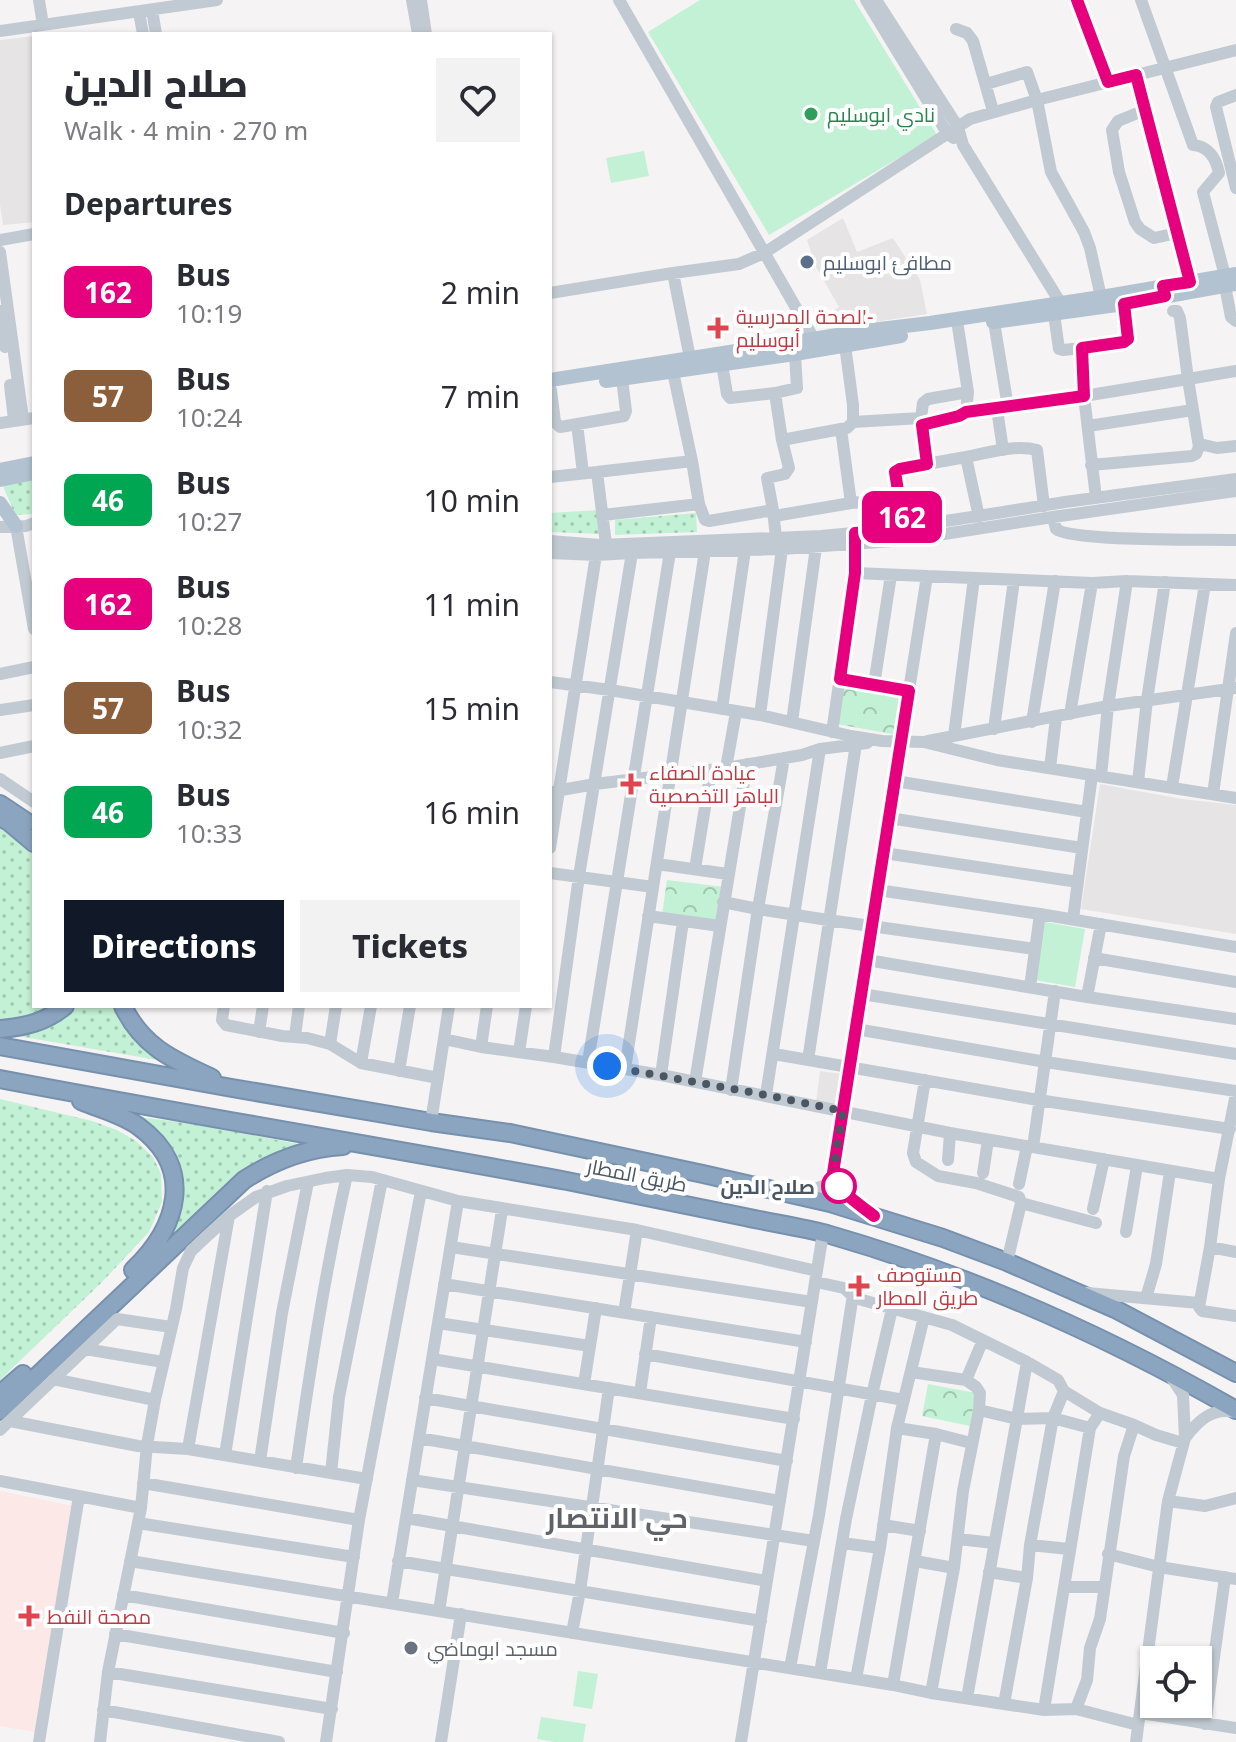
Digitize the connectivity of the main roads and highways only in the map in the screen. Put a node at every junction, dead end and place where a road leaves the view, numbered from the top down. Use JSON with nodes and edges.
{"nodes":[{"id":1,"x":1230,"y":280,"type":"edge"},
{"id":2,"x":1164,"y":291,"type":"junction"},
{"id":3,"x":1057,"y":308,"type":"junction"},
{"id":4,"x":864,"y":336,"type":"junction"},
{"id":5,"x":664,"y":369,"type":"junction"},
{"id":6,"x":552,"y":380,"type":"edge"},
{"id":7,"x":552,"y":390,"type":"edge"},
{"id":8,"x":32,"y":463,"type":"edge"},
{"id":9,"x":0,"y":470,"type":"edge"},
{"id":10,"x":32,"y":473,"type":"edge"},
{"id":11,"x":0,"y":480,"type":"edge"},
{"id":12,"x":0,"y":503,"type":"edge"},
{"id":13,"x":28,"y":526,"type":"edge"},
{"id":14,"x":0,"y":804,"type":"edge"},
{"id":15,"x":0,"y":817,"type":"edge"},
{"id":16,"x":32,"y":828,"type":"edge"},
{"id":17,"x":32,"y":841,"type":"edge"},
{"id":18,"x":62,"y":1008,"type":"edge"},
{"id":19,"x":124,"y":1008,"type":"edge"},
{"id":20,"x":0,"y":1029,"type":"edge"},
{"id":21,"x":0,"y":1046,"type":"edge"},
{"id":22,"x":0,"y":1079,"type":"edge"},
{"id":23,"x":50,"y":1088,"type":"junction"},
{"id":24,"x":232,"y":1088,"type":"junction"},
{"id":25,"x":367,"y":1145,"type":"junction"},
{"id":26,"x":1070,"y":1323,"type":"junction"},
{"id":27,"x":1236,"y":1373,"type":"edge"},
{"id":28,"x":0,"y":1394,"type":"edge"},
{"id":29,"x":1236,"y":1402,"type":"edge"},
{"id":30,"x":1236,"y":1411,"type":"edge"},
{"id":31,"x":3,"y":1421,"type":"edge"}],
"edges":[{"from":1,"to":2,"type":"main road"},
{"from":1,"to":2,"type":"main road"},
{"from":2,"to":3,"type":"main road"},
{"from":2,"to":3,"type":"main road"},
{"from":3,"to":4,"type":"main road"},
{"from":3,"to":4,"type":"main road"},
{"from":4,"to":5,"type":"main road"},
{"from":4,"to":5,"type":"main road"},
{"from":5,"to":6,"type":"main road"},
{"from":5,"to":7,"type":"main road"},
{"from":8,"to":9,"type":"main road"},
{"from":10,"to":11,"type":"main road"},
{"from":12,"to":13,"type":"main road"},
{"from":14,"to":16,"type":"highway"},
{"from":15,"to":17,"type":"highway"},
{"from":18,"to":20,"type":"highway"},
{"from":19,"to":24,"type":"highway"},
{"from":21,"to":24,"type":"highway","name":"طريق المطار"},
{"from":22,"to":23,"type":"highway","name":"طريق المطار"},
{"from":23,"to":25,"type":"highway","name":"طريق المطار"},
{"from":23,"to":28,"type":"highway"},
{"from":24,"to":27,"type":"highway","name":"طريق المطار"},
{"from":25,"to":26,"type":"highway","name":"طريق المطار"},
{"from":25,"to":31,"type":"highway"},
{"from":26,"to":29,"type":"highway"},
{"from":26,"to":30,"type":"highway","name":"طريق المطار"}]}
